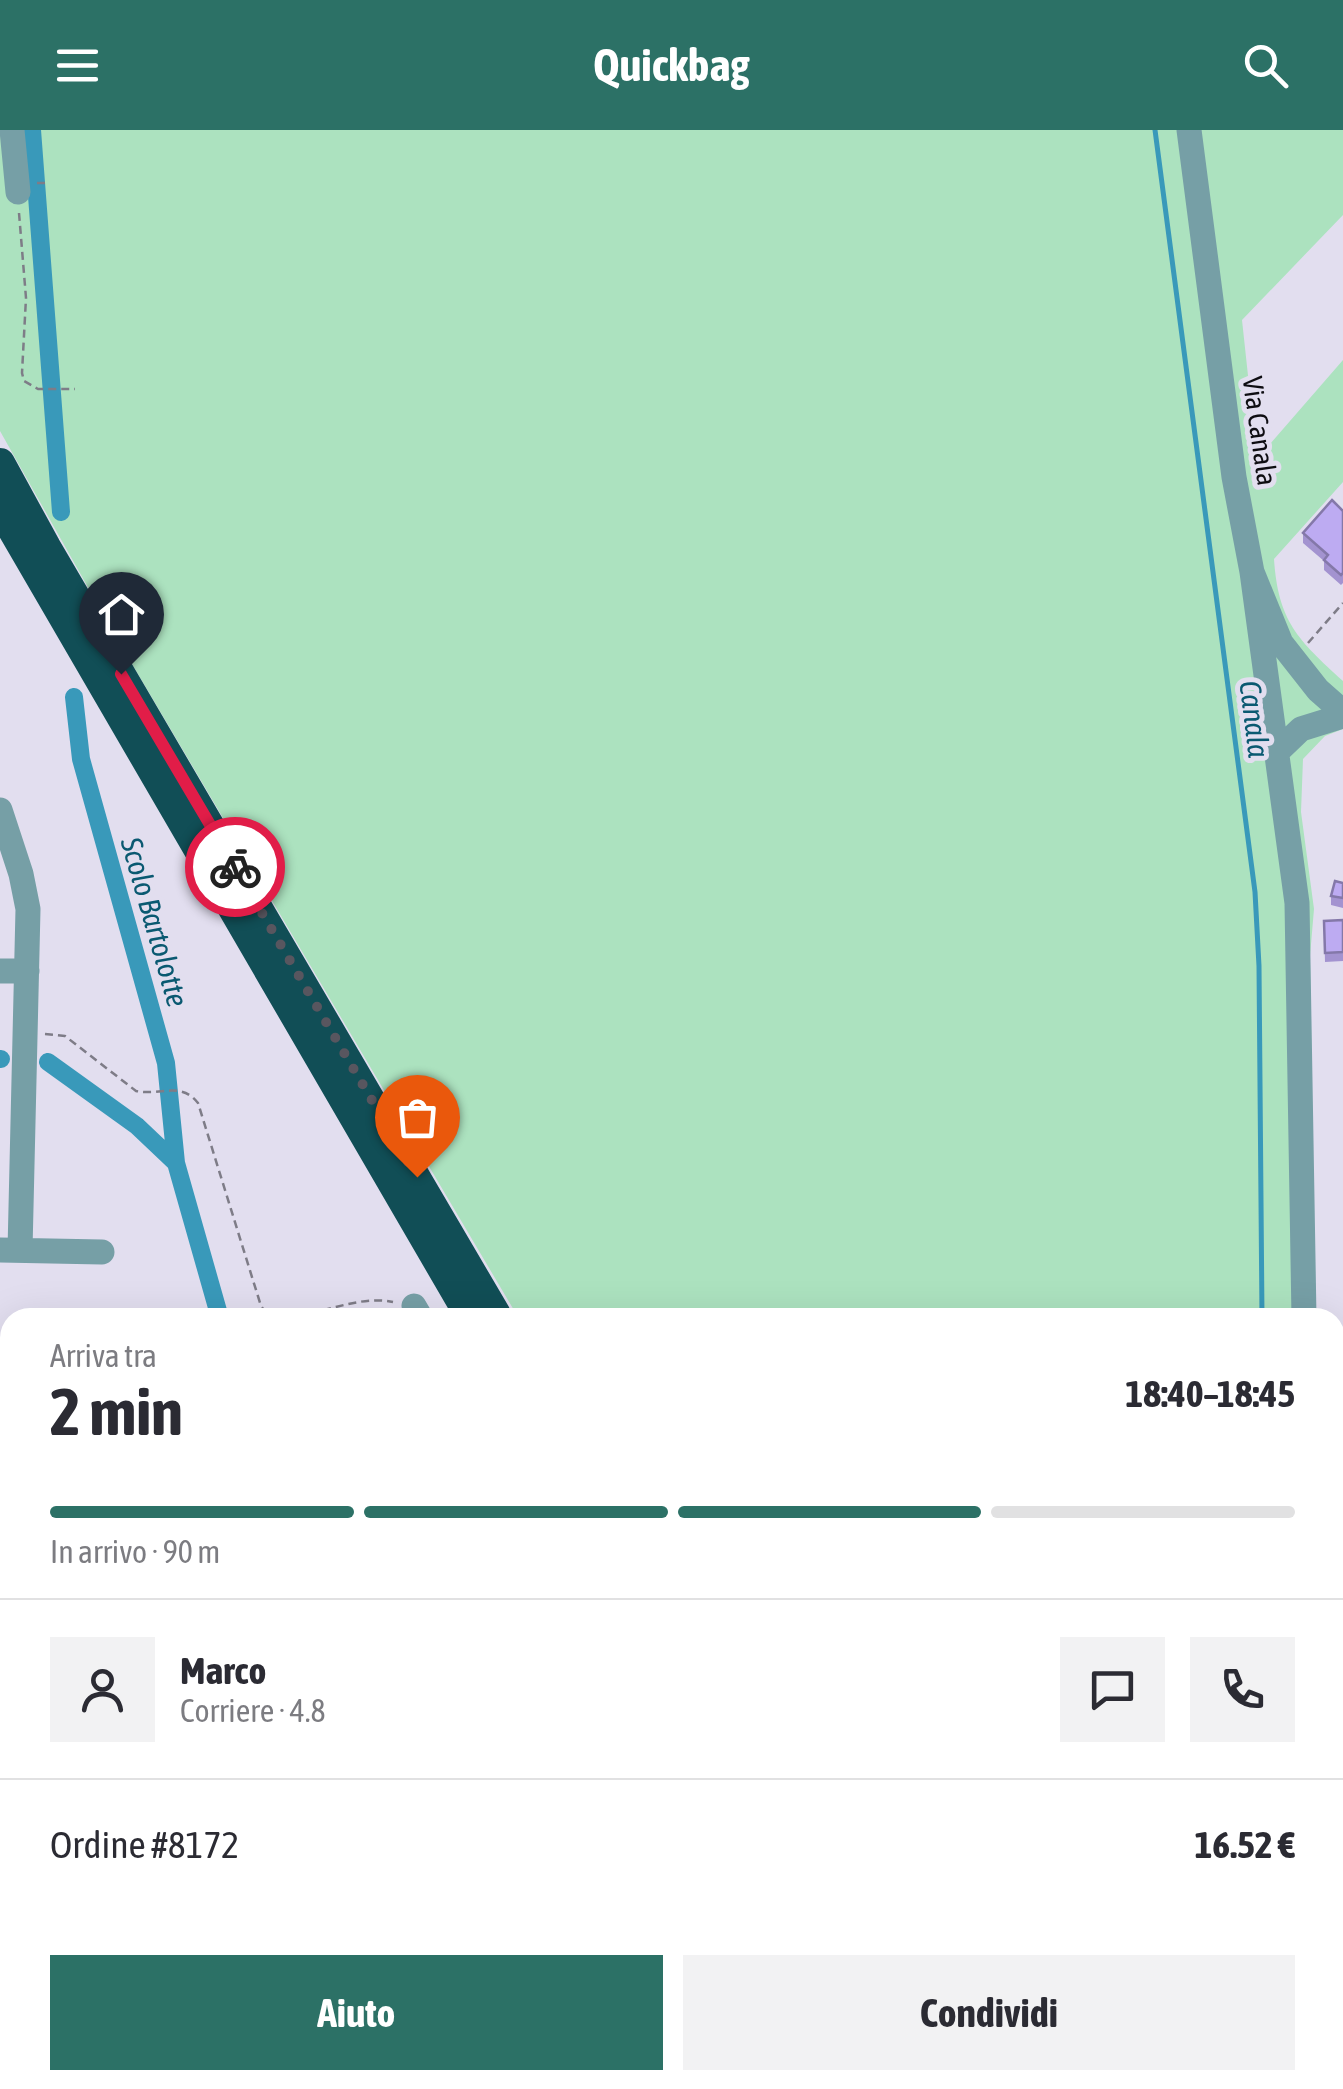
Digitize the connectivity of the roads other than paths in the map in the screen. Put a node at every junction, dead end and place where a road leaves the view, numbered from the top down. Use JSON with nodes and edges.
{"nodes":[{"id":1,"x":12,"y":130,"type":"edge"},
{"id":2,"x":1189,"y":130,"type":"edge"},
{"id":3,"x":29,"y":188,"type":"road end"},
{"id":4,"x":0,"y":462,"type":"edge"},
{"id":5,"x":0,"y":508,"type":"edge"},
{"id":6,"x":1252,"y":572,"type":"junction"},
{"id":7,"x":1343,"y":714,"type":"edge"},
{"id":8,"x":1278,"y":750,"type":"junction"},
{"id":9,"x":0,"y":810,"type":"edge"},
{"id":10,"x":0,"y":971,"type":"edge"},
{"id":11,"x":27,"y":971,"type":"junction"},
{"id":12,"x":10,"y":1250,"type":"edge"},
{"id":13,"x":102,"y":1252,"type":"dead end"},
{"id":14,"x":465,"y":1308,"type":"edge"},
{"id":15,"x":492,"y":1308,"type":"edge"},
{"id":16,"x":1304,"y":1308,"type":"edge"}],
"edges":[{"from":1,"to":3,"type":"street"},
{"from":2,"to":6,"type":"street","name":"Via Canala"},
{"from":4,"to":15,"type":"highway"},
{"from":5,"to":14,"type":"highway"},
{"from":6,"to":7,"type":"street","name":"Via Canala"},
{"from":6,"to":8,"type":"street"},
{"from":7,"to":8,"type":"street"},
{"from":8,"to":16,"type":"street"},
{"from":9,"to":11,"type":"street"},
{"from":10,"to":11,"type":"street"},
{"from":11,"to":12,"type":"street"},
{"from":12,"to":13,"type":"street"}]}
